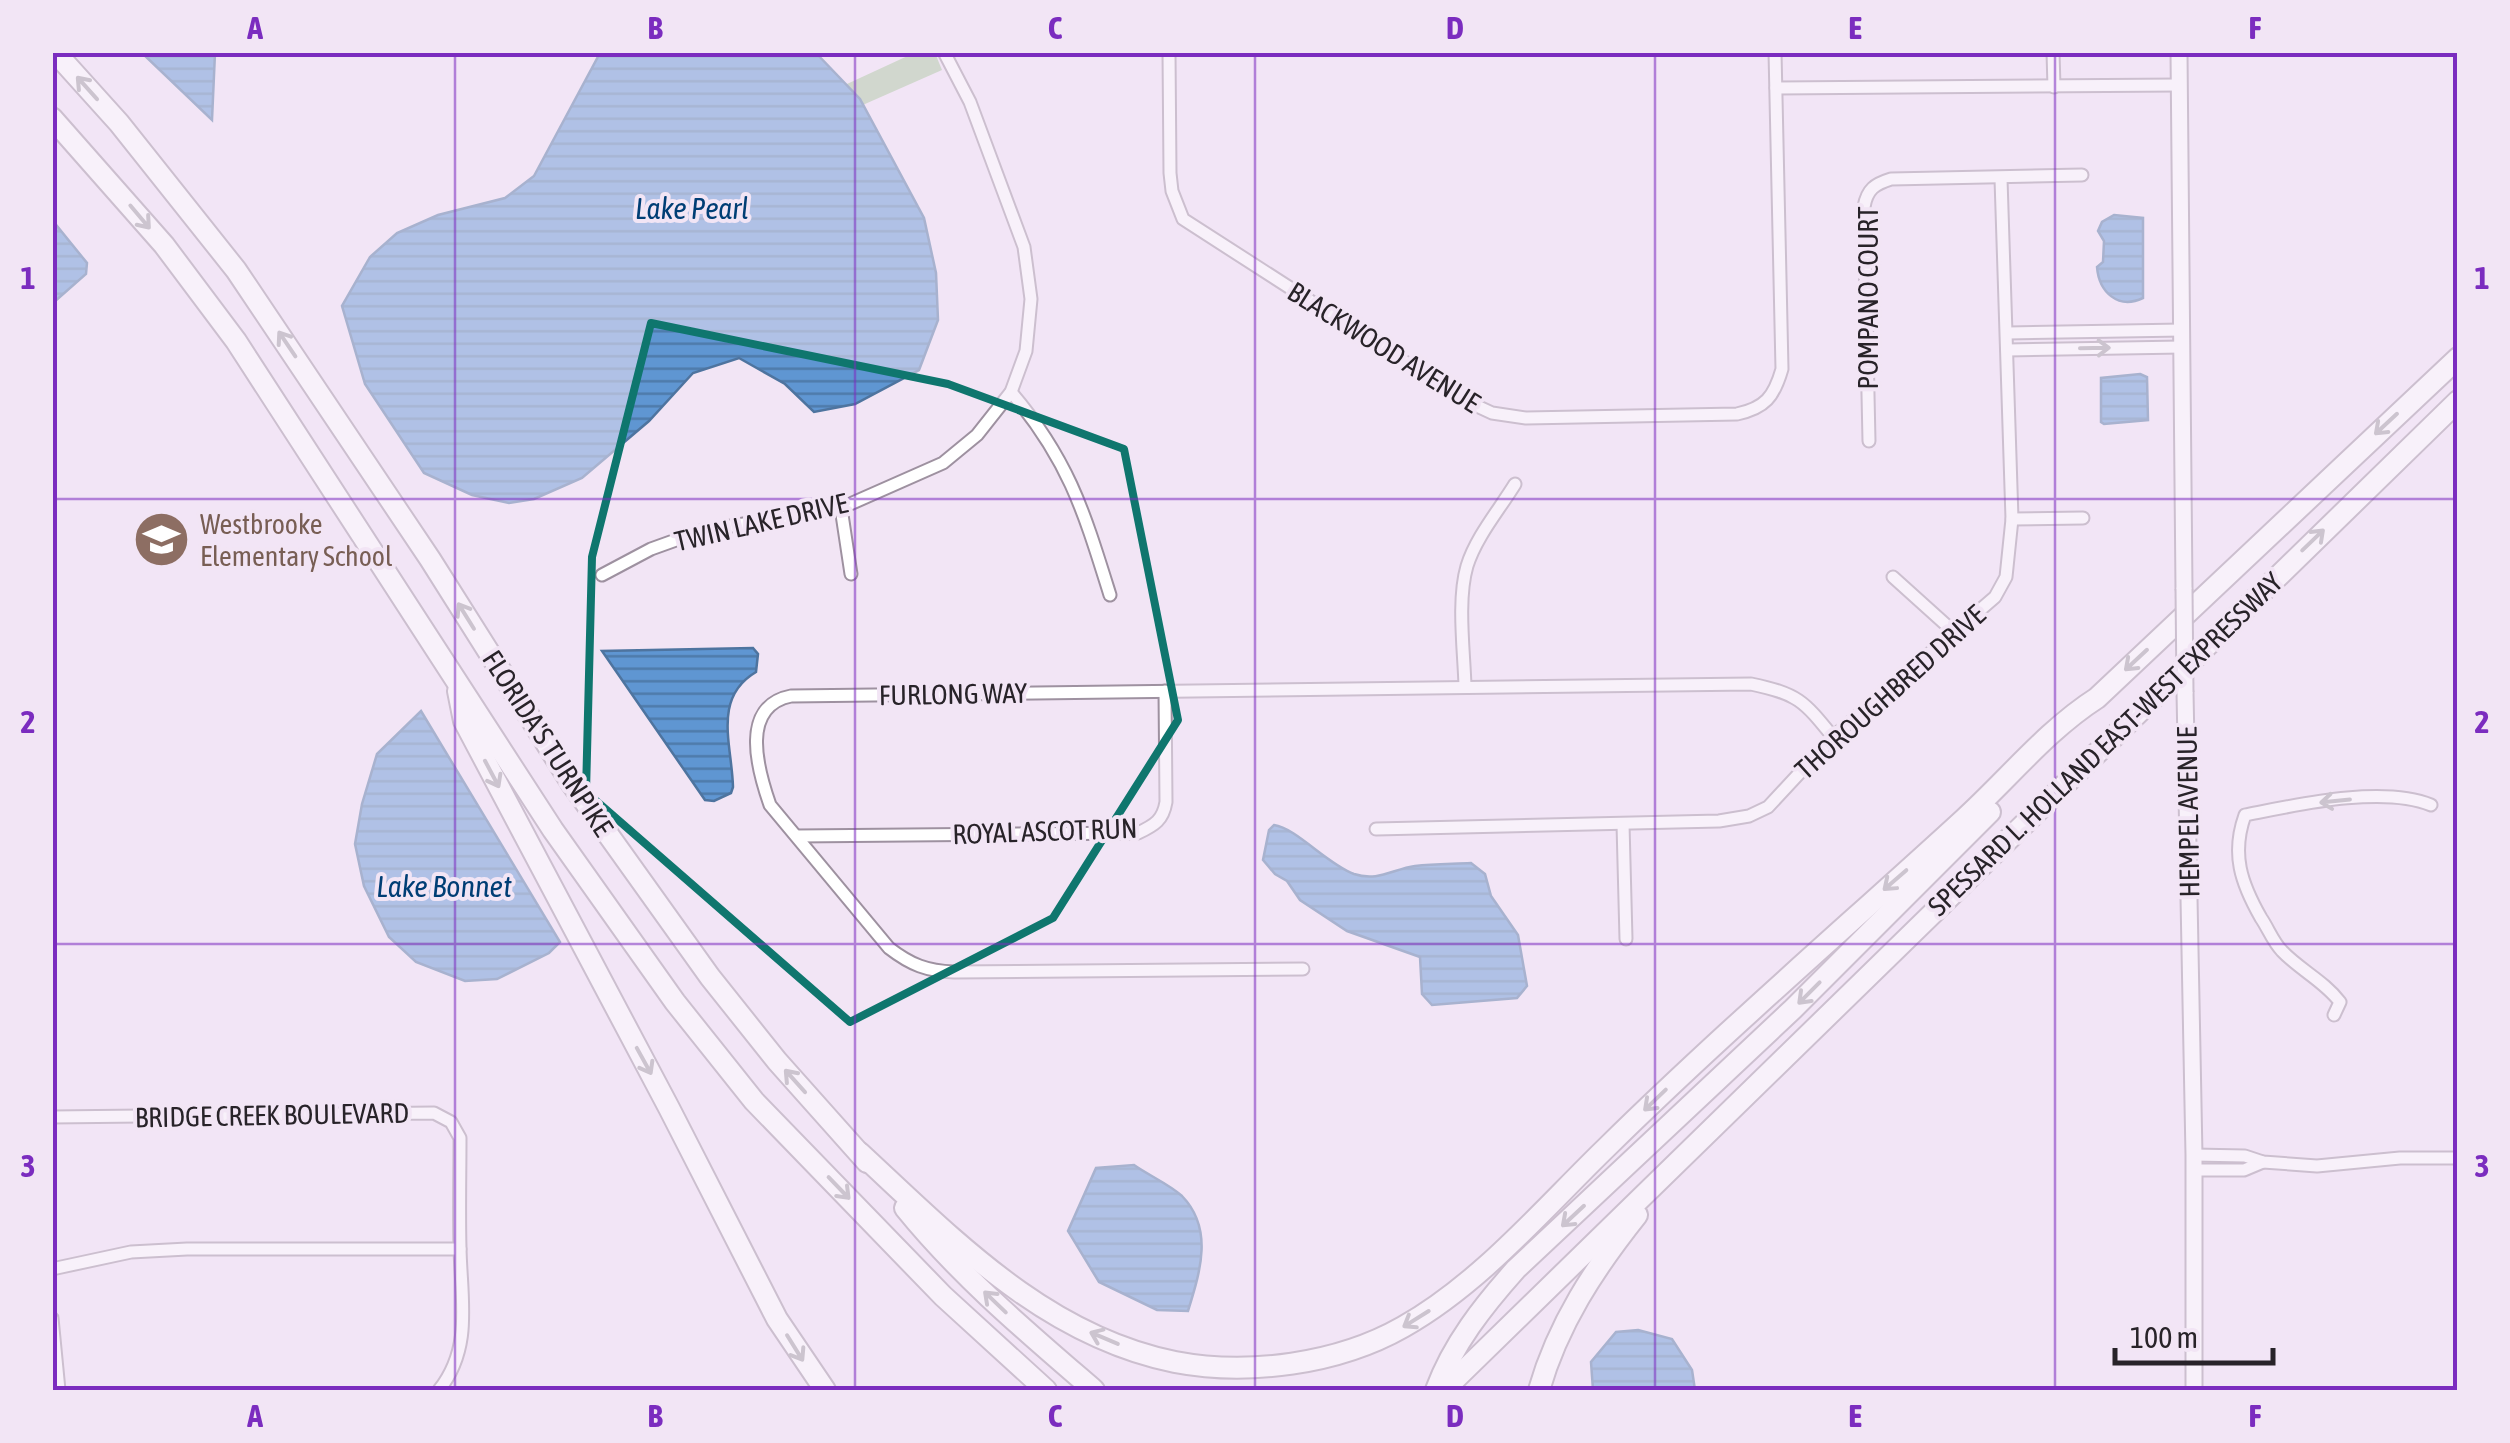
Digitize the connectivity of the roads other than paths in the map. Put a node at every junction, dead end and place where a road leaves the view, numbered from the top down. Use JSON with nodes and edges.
{"nodes":[{"id":1,"x":54,"y":52,"type":"edge"},
{"id":2,"x":944,"y":52,"type":"edge"},
{"id":3,"x":1169,"y":52,"type":"edge"},
{"id":4,"x":1775,"y":52,"type":"edge"},
{"id":5,"x":2053,"y":52,"type":"edge"},
{"id":6,"x":2179,"y":52,"type":"edge"},
{"id":7,"x":2180,"y":85,"type":"junction"},
{"id":8,"x":2054,"y":87,"type":"junction"},
{"id":9,"x":1776,"y":88,"type":"junction"},
{"id":10,"x":52,"y":118,"type":"edge"},
{"id":11,"x":2082,"y":175,"type":"dead end"},
{"id":12,"x":2001,"y":179,"type":"junction"},
{"id":13,"x":2182,"y":330,"type":"junction"},
{"id":14,"x":2008,"y":333,"type":"junction"},
{"id":15,"x":2182,"y":347,"type":"junction"},
{"id":16,"x":2007,"y":350,"type":"junction"},
{"id":17,"x":2458,"y":358,"type":"edge"},
{"id":18,"x":1010,"y":392,"type":"junction"},
{"id":19,"x":2458,"y":400,"type":"edge"},
{"id":20,"x":1869,"y":441,"type":"dead end"},
{"id":21,"x":1516,"y":484,"type":"dead end"},
{"id":22,"x":841,"y":508,"type":"junction"},
{"id":23,"x":2083,"y":518,"type":"dead end"},
{"id":24,"x":2012,"y":519,"type":"junction"},
{"id":25,"x":850,"y":574,"type":"dead end"},
{"id":26,"x":602,"y":575,"type":"dead end"},
{"id":27,"x":1894,"y":577,"type":"dead end"},
{"id":28,"x":1110,"y":595,"type":"dead end"},
{"id":29,"x":1954,"y":632,"type":"junction"},
{"id":30,"x":457,"y":684,"type":"junction"},
{"id":31,"x":1465,"y":686,"type":"junction"},
{"id":32,"x":1165,"y":690,"type":"junction"},
{"id":33,"x":2096,"y":698,"type":"junction"},
{"id":34,"x":1833,"y":737,"type":"junction"},
{"id":35,"x":2431,"y":805,"type":"dead end"},
{"id":36,"x":1623,"y":824,"type":"junction"},
{"id":37,"x":1376,"y":829,"type":"dead end"},
{"id":38,"x":797,"y":836,"type":"junction"},
{"id":39,"x":1626,"y":938,"type":"dead end"},
{"id":40,"x":1303,"y":969,"type":"dead end"},
{"id":41,"x":2334,"y":1015,"type":"dead end"},
{"id":42,"x":1754,"y":1090,"type":"junction"},
{"id":43,"x":52,"y":1117,"type":"edge"},
{"id":44,"x":860,"y":1153,"type":"junction"},
{"id":45,"x":2458,"y":1158,"type":"edge"},
{"id":46,"x":2194,"y":1162,"type":"junction"},
{"id":47,"x":460,"y":1249,"type":"junction"},
{"id":48,"x":52,"y":1269,"type":"edge"},
{"id":49,"x":52,"y":1318,"type":"edge"},
{"id":50,"x":60,"y":1390,"type":"edge"},
{"id":51,"x":438,"y":1390,"type":"edge"},
{"id":52,"x":825,"y":1390,"type":"edge"},
{"id":53,"x":1046,"y":1390,"type":"edge"},
{"id":54,"x":1094,"y":1390,"type":"edge"},
{"id":55,"x":1436,"y":1390,"type":"edge"},
{"id":56,"x":1444,"y":1390,"type":"edge"},
{"id":57,"x":1539,"y":1390,"type":"edge"},
{"id":58,"x":2194,"y":1390,"type":"edge"}],
"edges":[{"from":44,"to":1,"type":"highway","name":"FLORIDA'S TURNPIKE","one_way":true},
{"from":2,"to":18,"type":"street","name":"TWIN LAKE DRIVE"},
{"from":3,"to":9,"type":"street","name":"BLACKWOOD AVENUE"},
{"from":4,"to":9,"type":"street"},
{"from":5,"to":8,"type":"street"},
{"from":6,"to":7,"type":"street","name":"HEMPEL AVENUE"},
{"from":7,"to":8,"type":"street"},
{"from":7,"to":13,"type":"street","name":"HEMPEL AVENUE"},
{"from":8,"to":9,"type":"street"},
{"from":10,"to":30,"type":"highway","name":"FLORIDA'S TURNPIKE","one_way":true},
{"from":11,"to":12,"type":"street","name":"POMPANO COURT"},
{"from":12,"to":14,"type":"street","name":"THOROUGHBRED DRIVE"},
{"from":12,"to":20,"type":"street","name":"POMPANO COURT"},
{"from":13,"to":14,"type":"street"},
{"from":13,"to":15,"type":"street","name":"HEMPEL AVENUE"},
{"from":14,"to":16,"type":"street","name":"THOROUGHBRED DRIVE"},
{"from":16,"to":15,"type":"street","one_way":true},
{"from":15,"to":46,"type":"street","name":"HEMPEL AVENUE","bridge":true},
{"from":16,"to":24,"type":"street","name":"THOROUGHBRED DRIVE"},
{"from":17,"to":33,"type":"highway","name":"SPESSARD L. HOLLAND EAST-WEST EXPRESSWAY","one_way":true},
{"from":18,"to":22,"type":"street","name":"TWIN LAKE DRIVE"},
{"from":18,"to":28,"type":"street"},
{"from":42,"to":19,"type":"highway","name":"SPESSARD L. HOLLAND EAST-WEST EXPRESSWAY","one_way":true},
{"from":21,"to":31,"type":"street"},
{"from":22,"to":25,"type":"street"},
{"from":22,"to":26,"type":"street","name":"TWIN LAKE DRIVE"},
{"from":23,"to":24,"type":"street"},
{"from":24,"to":29,"type":"street","name":"THOROUGHBRED DRIVE"},
{"from":27,"to":29,"type":"street"},
{"from":29,"to":34,"type":"street","name":"THOROUGHBRED DRIVE"},
{"from":30,"to":52,"type":"highway","one_way":true},
{"from":30,"to":53,"type":"highway","name":"FLORIDA'S TURNPIKE","one_way":true},
{"from":31,"to":32,"type":"street","name":"FURLONG WAY"},
{"from":31,"to":34,"type":"street","name":"FURLONG WAY"},
{"from":32,"to":38,"type":"street","name":"ROYAL ASCOT RUN"},
{"from":32,"to":38,"type":"street","name":"FURLONG WAY"},
{"from":33,"to":44,"type":"highway","one_way":true},
{"from":33,"to":55,"type":"highway","one_way":true},
{"from":34,"to":36,"type":"street","name":"THOROUGHBRED DRIVE"},
{"from":35,"to":41,"type":"street","one_way":true},
{"from":36,"to":37,"type":"street","name":"THOROUGHBRED DRIVE"},
{"from":36,"to":39,"type":"street"},
{"from":38,"to":40,"type":"street","name":"FURLONG WAY"},
{"from":42,"to":56,"type":"highway"},
{"from":42,"to":57,"type":"highway"},
{"from":43,"to":47,"type":"street","name":"BRIDGE CREEK BOULEVARD"},
{"from":54,"to":44,"type":"highway","name":"FLORIDA'S TURNPIKE","one_way":true},
{"from":45,"to":46,"type":"street"},
{"from":46,"to":58,"type":"street","name":"HEMPEL AVENUE"},
{"from":47,"to":48,"type":"street"},
{"from":47,"to":51,"type":"street","name":"BRIDGE CREEK BOULEVARD"},
{"from":49,"to":50,"type":"street"}]}
